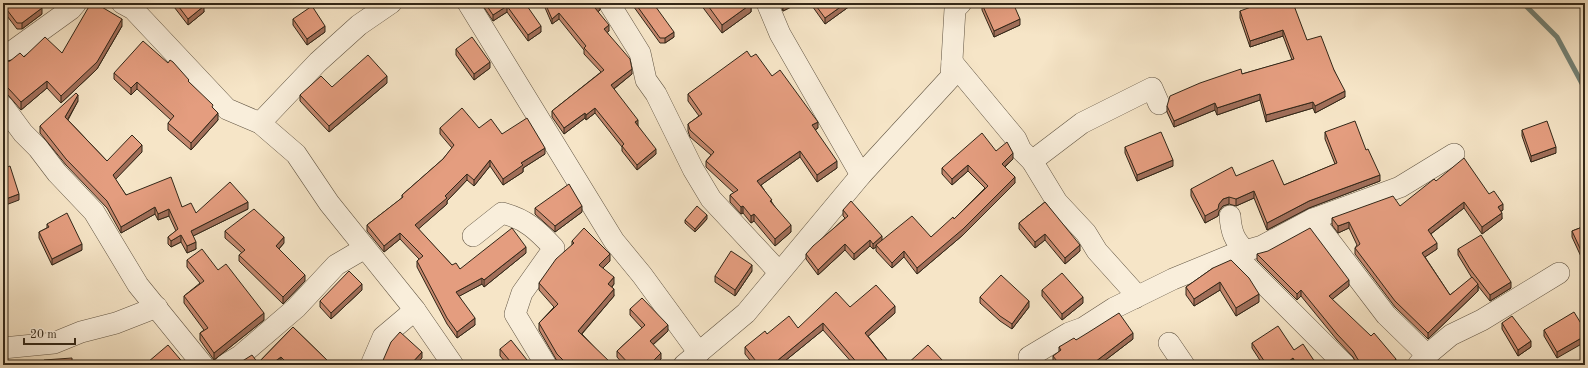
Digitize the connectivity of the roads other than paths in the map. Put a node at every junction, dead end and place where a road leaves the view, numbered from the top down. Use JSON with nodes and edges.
{"nodes":[{"id":1,"x":76,"y":3,"type":"edge"},
{"id":2,"x":391,"y":3,"type":"edge"},
{"id":3,"x":468,"y":3,"type":"edge"},
{"id":4,"x":609,"y":3,"type":"edge"},
{"id":5,"x":767,"y":3,"type":"edge"},
{"id":6,"x":960,"y":3,"type":"edge"},
{"id":7,"x":131,"y":5,"type":"edge"},
{"id":8,"x":3,"y":58,"type":"edge"},
{"id":9,"x":952,"y":62,"type":"junction"},
{"id":10,"x":1159,"y":104,"type":"dead end"},
{"id":11,"x":3,"y":106,"type":"edge"},
{"id":12,"x":260,"y":123,"type":"junction"},
{"id":13,"x":1454,"y":154,"type":"dead end"},
{"id":14,"x":1032,"y":161,"type":"junction"},
{"id":15,"x":861,"y":175,"type":"junction"},
{"id":16,"x":1230,"y":216,"type":"dead end"},
{"id":17,"x":1313,"y":219,"type":"junction"},
{"id":18,"x":473,"y":236,"type":"dead end"},
{"id":19,"x":365,"y":248,"type":"junction"},
{"id":20,"x":1240,"y":253,"type":"junction"},
{"id":21,"x":780,"y":272,"type":"junction"},
{"id":22,"x":1559,"y":273,"type":"dead end"},
{"id":23,"x":1135,"y":298,"type":"junction"},
{"id":24,"x":157,"y":307,"type":"junction"},
{"id":25,"x":415,"y":310,"type":"junction"},
{"id":26,"x":1169,"y":343,"type":"dead end"},
{"id":27,"x":3,"y":348,"type":"edge"},
{"id":28,"x":1029,"y":357,"type":"dead end"},
{"id":29,"x":692,"y":359,"type":"edge"},
{"id":30,"x":1422,"y":360,"type":"edge"},
{"id":31,"x":203,"y":365,"type":"edge"},
{"id":32,"x":225,"y":365,"type":"edge"},
{"id":33,"x":371,"y":365,"type":"edge"},
{"id":34,"x":452,"y":365,"type":"edge"},
{"id":35,"x":546,"y":365,"type":"edge"},
{"id":36,"x":1184,"y":365,"type":"edge"},
{"id":37,"x":1345,"y":365,"type":"edge"}],
"edges":[{"from":1,"to":8,"type":"street"},
{"from":2,"to":12,"type":"street"},
{"from":3,"to":29,"type":"street"},
{"from":4,"to":21,"type":"street"},
{"from":5,"to":15,"type":"street"},
{"from":6,"to":9,"type":"street"},
{"from":7,"to":12,"type":"street"},
{"from":9,"to":14,"type":"street"},
{"from":9,"to":15,"type":"street"},
{"from":10,"to":14,"type":"street"},
{"from":11,"to":24,"type":"street"},
{"from":12,"to":19,"type":"street"},
{"from":13,"to":17,"type":"street"},
{"from":14,"to":23,"type":"street"},
{"from":15,"to":21,"type":"street"},
{"from":16,"to":20,"type":"street"},
{"from":17,"to":20,"type":"street"},
{"from":17,"to":30,"type":"street"},
{"from":18,"to":35,"type":"street"},
{"from":19,"to":25,"type":"street"},
{"from":19,"to":32,"type":"street"},
{"from":20,"to":23,"type":"street"},
{"from":20,"to":37,"type":"street"},
{"from":21,"to":29,"type":"street"},
{"from":22,"to":30,"type":"street"},
{"from":23,"to":28,"type":"street"},
{"from":24,"to":27,"type":"street"},
{"from":24,"to":31,"type":"street"},
{"from":25,"to":33,"type":"street"},
{"from":25,"to":34,"type":"street"},
{"from":26,"to":36,"type":"street"}]}
